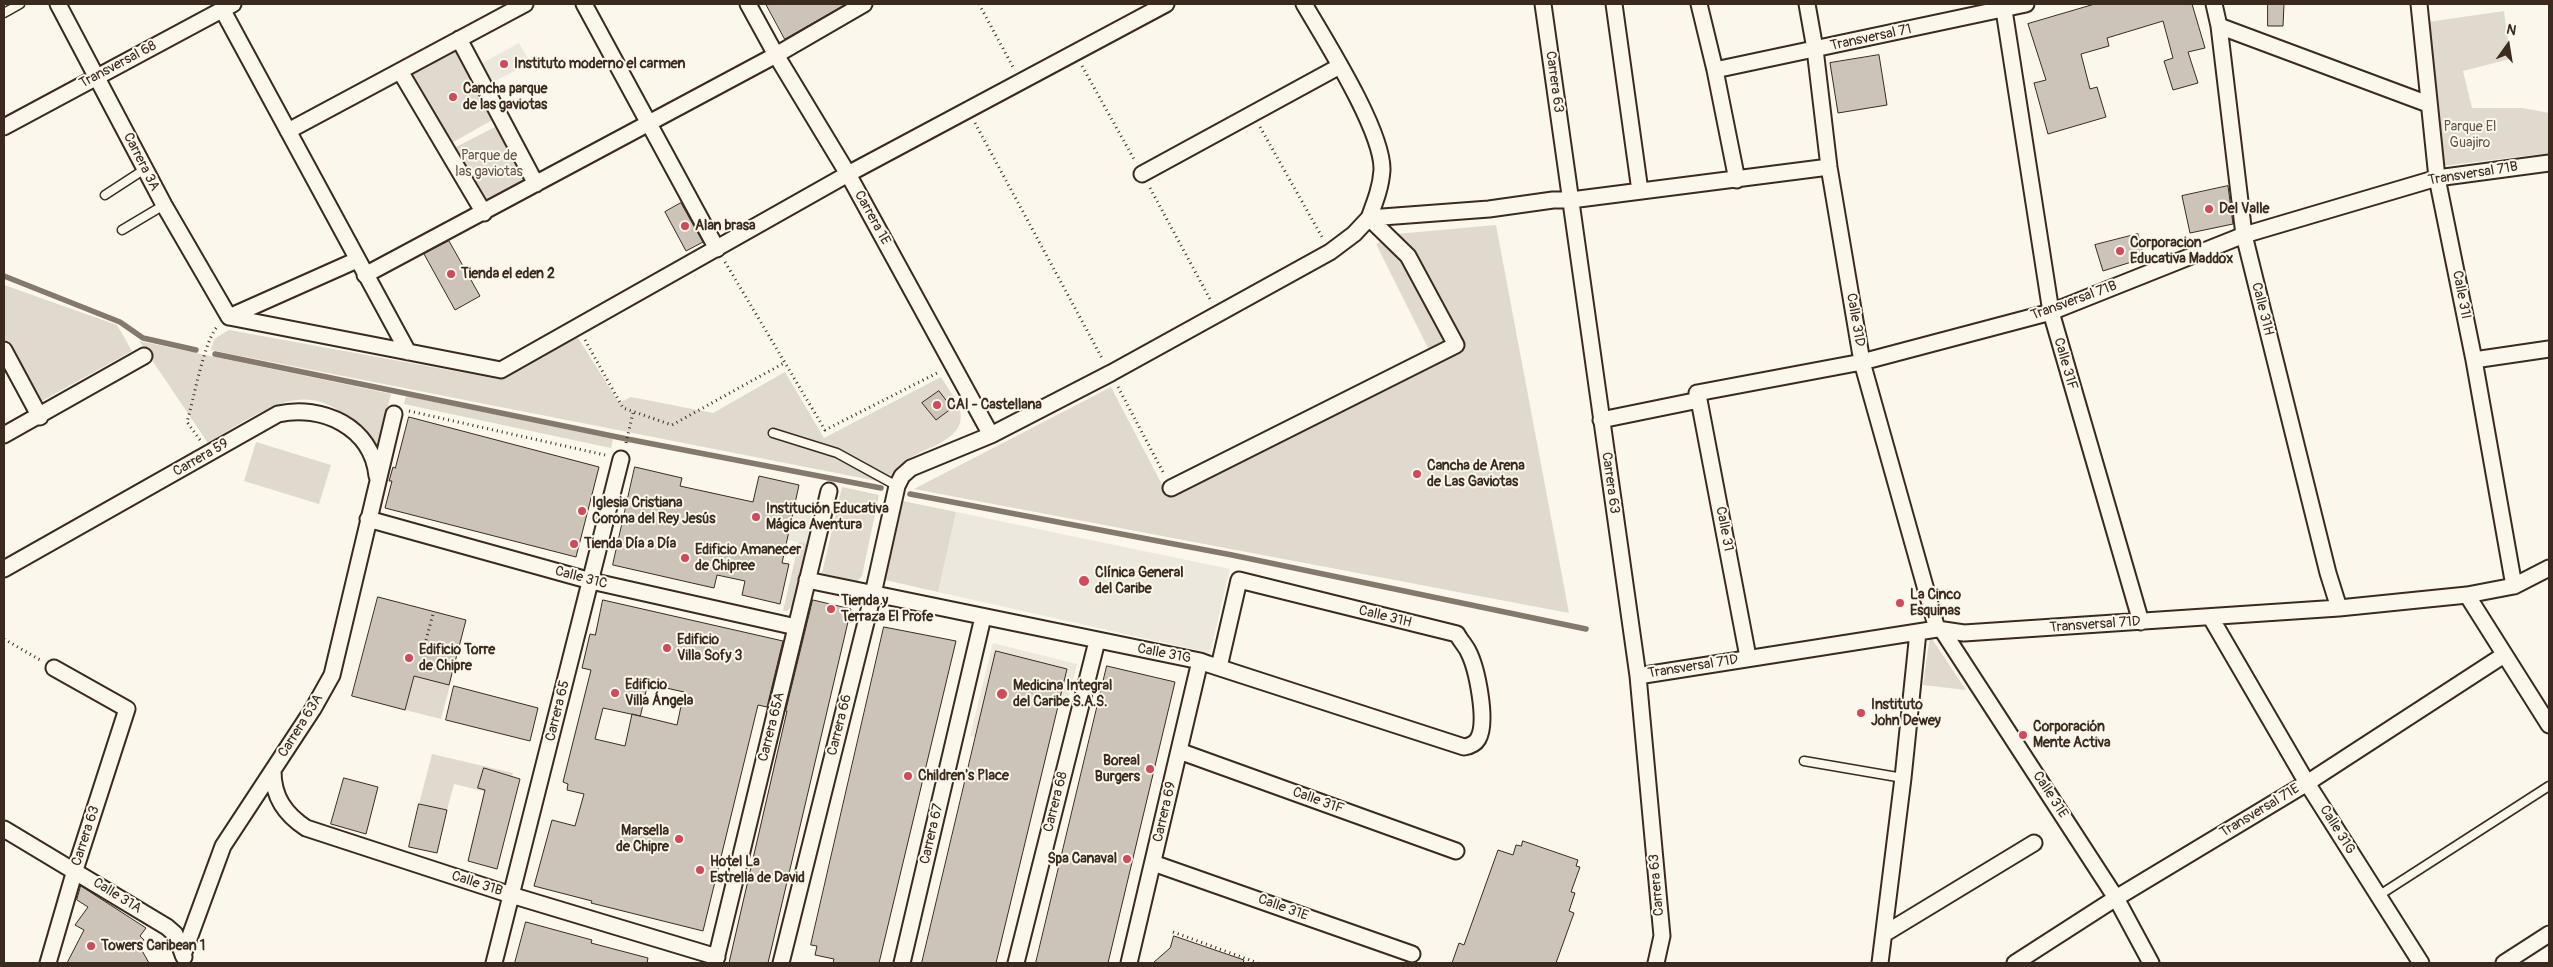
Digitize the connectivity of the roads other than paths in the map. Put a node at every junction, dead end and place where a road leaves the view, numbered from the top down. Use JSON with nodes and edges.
{"nodes":[{"id":1,"x":20,"y":4,"type":"edge"},
{"id":2,"x":58,"y":4,"type":"edge"},
{"id":3,"x":525,"y":4,"type":"edge"},
{"id":4,"x":584,"y":4,"type":"edge"},
{"id":5,"x":748,"y":4,"type":"edge"},
{"id":6,"x":864,"y":4,"type":"edge"},
{"id":7,"x":1166,"y":4,"type":"edge"},
{"id":8,"x":1304,"y":4,"type":"edge"},
{"id":9,"x":1543,"y":4,"type":"edge"},
{"id":10,"x":1614,"y":4,"type":"edge"},
{"id":11,"x":1699,"y":4,"type":"edge"},
{"id":12,"x":1807,"y":4,"type":"edge"},
{"id":13,"x":2026,"y":4,"type":"edge"},
{"id":14,"x":2214,"y":4,"type":"edge"},
{"id":15,"x":2419,"y":4,"type":"edge"},
{"id":16,"x":228,"y":6,"type":"edge"},
{"id":17,"x":2004,"y":10,"type":"junction"},
{"id":18,"x":4,"y":13,"type":"edge"},
{"id":19,"x":2219,"y":26,"type":"junction"},
{"id":20,"x":460,"y":40,"type":"junction"},
{"id":21,"x":1816,"y":49,"type":"junction"},
{"id":22,"x":776,"y":55,"type":"junction"},
{"id":23,"x":1340,"y":66,"type":"junction"},
{"id":24,"x":1716,"y":70,"type":"junction"},
{"id":25,"x":400,"y":71,"type":"junction"},
{"id":26,"x":97,"y":75,"type":"junction"},
{"id":27,"x":2428,"y":104,"type":"junction"},
{"id":28,"x":648,"y":122,"type":"junction"},
{"id":29,"x":4,"y":127,"type":"edge"},
{"id":30,"x":288,"y":131,"type":"junction"},
{"id":31,"x":2549,"y":163,"type":"edge"},
{"id":32,"x":1829,"y":167,"type":"junction"},
{"id":33,"x":145,"y":169,"type":"junction"},
{"id":34,"x":848,"y":174,"type":"junction"},
{"id":35,"x":1142,"y":174,"type":"dead end"},
{"id":36,"x":2437,"y":178,"type":"junction"},
{"id":37,"x":1737,"y":180,"type":"junction"},
{"id":38,"x":536,"y":184,"type":"junction"},
{"id":39,"x":1640,"y":191,"type":"junction"},
{"id":40,"x":106,"y":195,"type":"dead end"},
{"id":41,"x":1572,"y":200,"type":"junction"},
{"id":42,"x":164,"y":205,"type":"junction"},
{"id":43,"x":484,"y":213,"type":"junction"},
{"id":44,"x":1369,"y":218,"type":"junction"},
{"id":45,"x":122,"y":230,"type":"dead end"},
{"id":46,"x":2244,"y":235,"type":"junction"},
{"id":47,"x":717,"y":249,"type":"junction"},
{"id":48,"x":357,"y":260,"type":"junction"},
{"id":49,"x":365,"y":275,"type":"junction"},
{"id":50,"x":2050,"y":312,"type":"junction"},
{"id":51,"x":229,"y":317,"type":"junction"},
{"id":52,"x":2549,"y":349,"type":"edge"},
{"id":53,"x":4,"y":350,"type":"edge"},
{"id":54,"x":408,"y":352,"type":"junction"},
{"id":55,"x":144,"y":356,"type":"dead end"},
{"id":56,"x":2474,"y":360,"type":"junction"},
{"id":57,"x":1862,"y":362,"type":"junction"},
{"id":58,"x":1699,"y":400,"type":"junction"},
{"id":59,"x":394,"y":414,"type":"road end"},
{"id":60,"x":40,"y":416,"type":"junction"},
{"id":61,"x":1601,"y":420,"type":"junction"},
{"id":62,"x":773,"y":433,"type":"dead end"},
{"id":63,"x":4,"y":435,"type":"edge"},
{"id":64,"x":991,"y":435,"type":"junction"},
{"id":65,"x":623,"y":453,"type":"road end"},
{"id":66,"x":378,"y":480,"type":"junction"},
{"id":67,"x":897,"y":486,"type":"junction"},
{"id":68,"x":1171,"y":488,"type":"road end"},
{"id":69,"x":829,"y":491,"type":"dead end"},
{"id":70,"x":368,"y":519,"type":"junction"},
{"id":71,"x":2549,"y":568,"type":"edge"},
{"id":72,"x":4,"y":569,"type":"edge"},
{"id":73,"x":807,"y":580,"type":"junction"},
{"id":74,"x":591,"y":581,"type":"junction"},
{"id":75,"x":2514,"y":586,"type":"junction"},
{"id":76,"x":873,"y":594,"type":"junction"},
{"id":77,"x":2467,"y":595,"type":"junction"},
{"id":78,"x":2339,"y":608,"type":"junction"},
{"id":79,"x":983,"y":617,"type":"junction"},
{"id":80,"x":2210,"y":618,"type":"junction"},
{"id":81,"x":2141,"y":622,"type":"junction"},
{"id":82,"x":796,"y":627,"type":"junction"},
{"id":83,"x":1940,"y":630,"type":"junction"},
{"id":84,"x":1918,"y":632,"type":"junction"},
{"id":85,"x":1097,"y":641,"type":"junction"},
{"id":86,"x":2504,"y":655,"type":"junction"},
{"id":87,"x":1748,"y":658,"type":"junction"},
{"id":88,"x":1200,"y":661,"type":"junction"},
{"id":89,"x":1219,"y":667,"type":"junction"},
{"id":90,"x":54,"y":668,"type":"road end"},
{"id":91,"x":1638,"y":676,"type":"junction"},
{"id":92,"x":1481,"y":707,"type":"joint"},
{"id":93,"x":2549,"y":725,"type":"edge"},
{"id":94,"x":1179,"y":751,"type":"junction"},
{"id":95,"x":1804,"y":761,"type":"dead end"},
{"id":96,"x":273,"y":771,"type":"junction"},
{"id":97,"x":1904,"y":778,"type":"junction"},
{"id":98,"x":2307,"y":783,"type":"junction"},
{"id":99,"x":2549,"y":786,"type":"edge"},
{"id":100,"x":4,"y":830,"type":"edge"},
{"id":101,"x":2034,"y":842,"type":"dead end"},
{"id":102,"x":1456,"y":851,"type":"dead end"},
{"id":103,"x":1153,"y":863,"type":"junction"},
{"id":104,"x":75,"y":870,"type":"junction"},
{"id":105,"x":511,"y":895,"type":"junction"},
{"id":106,"x":2378,"y":896,"type":"junction"},
{"id":107,"x":2116,"y":898,"type":"junction"},
{"id":108,"x":1884,"y":934,"type":"junction"},
{"id":109,"x":2549,"y":934,"type":"edge"},
{"id":110,"x":1412,"y":954,"type":"dead end"},
{"id":111,"x":184,"y":959,"type":"edge"},
{"id":112,"x":716,"y":960,"type":"edge"},
{"id":113,"x":48,"y":963,"type":"edge"},
{"id":114,"x":494,"y":963,"type":"edge"},
{"id":115,"x":781,"y":963,"type":"edge"},
{"id":116,"x":902,"y":963,"type":"edge"},
{"id":117,"x":1016,"y":963,"type":"edge"},
{"id":118,"x":1129,"y":963,"type":"edge"},
{"id":119,"x":1656,"y":963,"type":"edge"},
{"id":120,"x":1880,"y":963,"type":"edge"},
{"id":121,"x":2015,"y":963,"type":"edge"},
{"id":122,"x":2151,"y":963,"type":"edge"},
{"id":123,"x":2421,"y":963,"type":"edge"},
{"id":124,"x":2504,"y":963,"type":"edge"}],
"edges":[{"from":1,"to":18,"type":"lane"},
{"from":2,"to":26,"type":"street","name":"Carrera 3A"},
{"from":3,"to":20,"type":"street"},
{"from":4,"to":28,"type":"street"},
{"from":5,"to":22,"type":"street","name":"Carrera 1E"},
{"from":6,"to":22,"type":"street"},
{"from":7,"to":34,"type":"street"},
{"from":8,"to":23,"type":"street"},
{"from":9,"to":41,"type":"street","name":"Carrera 63"},
{"from":10,"to":39,"type":"street"},
{"from":11,"to":24,"type":"street"},
{"from":12,"to":21,"type":"street","name":"Calle 31D"},
{"from":13,"to":17,"type":"street","name":"Transversal 71"},
{"from":14,"to":19,"type":"street","name":"Calle 31H"},
{"from":15,"to":27,"type":"street","name":"Calle 31I"},
{"from":16,"to":26,"type":"street","name":"Transversal 68"},
{"from":16,"to":30,"type":"street"},
{"from":17,"to":21,"type":"street","name":"Transversal 71"},
{"from":17,"to":50,"type":"street","name":"Calle 31F"},
{"from":19,"to":27,"type":"street"},
{"from":19,"to":46,"type":"street","name":"Calle 31H"},
{"from":20,"to":25,"type":"street"},
{"from":20,"to":38,"type":"street"},
{"from":21,"to":24,"type":"street","name":"Transversal 71"},
{"from":21,"to":32,"type":"street","name":"Calle 31D"},
{"from":22,"to":28,"type":"street"},
{"from":22,"to":34,"type":"street","name":"Carrera 1E"},
{"from":23,"to":35,"type":"street"},
{"from":23,"to":44,"type":"street"},
{"from":24,"to":37,"type":"street"},
{"from":25,"to":30,"type":"street"},
{"from":25,"to":43,"type":"street"},
{"from":26,"to":29,"type":"street","name":"Transversal 68"},
{"from":26,"to":33,"type":"street","name":"Carrera 3A"},
{"from":27,"to":36,"type":"street","name":"Calle 31I"},
{"from":28,"to":38,"type":"street"},
{"from":28,"to":47,"type":"street"},
{"from":30,"to":48,"type":"street"},
{"from":31,"to":36,"type":"street","name":"Transversal 71B"},
{"from":32,"to":37,"type":"street"},
{"from":32,"to":57,"type":"street","name":"Calle 31D"},
{"from":33,"to":40,"type":"lane"},
{"from":33,"to":42,"type":"street","name":"Carrera 3A"},
{"from":34,"to":47,"type":"street"},
{"from":34,"to":64,"type":"street","name":"Carrera 1E"},
{"from":36,"to":46,"type":"street","name":"Transversal 71B"},
{"from":36,"to":56,"type":"street","name":"Calle 31I"},
{"from":37,"to":39,"type":"street"},
{"from":38,"to":43,"type":"street"},
{"from":39,"to":41,"type":"street"},
{"from":41,"to":44,"type":"street"},
{"from":41,"to":61,"type":"street","name":"Carrera 63"},
{"from":42,"to":45,"type":"lane"},
{"from":42,"to":51,"type":"street","name":"Carrera 3A"},
{"from":43,"to":49,"type":"street"},
{"from":44,"to":64,"type":"street"},
{"from":44,"to":68,"type":"street"},
{"from":46,"to":50,"type":"street","name":"Transversal 71B"},
{"from":46,"to":78,"type":"street","name":"Calle 31H"},
{"from":47,"to":54,"type":"street"},
{"from":48,"to":49,"type":"street"},
{"from":48,"to":51,"type":"street"},
{"from":49,"to":54,"type":"street"},
{"from":50,"to":57,"type":"street","name":"Transversal 71B"},
{"from":50,"to":81,"type":"street","name":"Calle 31F"},
{"from":51,"to":54,"type":"street"},
{"from":52,"to":56,"type":"street"},
{"from":53,"to":60,"type":"street"},
{"from":55,"to":60,"type":"street"},
{"from":56,"to":75,"type":"street","name":"Calle 31I"},
{"from":57,"to":58,"type":"street","name":"Transversal 71B"},
{"from":57,"to":83,"type":"street","name":"Calle 31D"},
{"from":58,"to":61,"type":"street","name":"Transversal 71B"},
{"from":58,"to":87,"type":"street","name":"Calle 31"},
{"from":59,"to":66,"type":"street","name":"Carrera 63A"},
{"from":60,"to":63,"type":"street"},
{"from":61,"to":91,"type":"street","name":"Carrera 63"},
{"from":62,"to":67,"type":"lane"},
{"from":64,"to":67,"type":"street"},
{"from":65,"to":74,"type":"street","name":"Carrera 65"},
{"from":66,"to":70,"type":"street","name":"Carrera 63A"},
{"from":66,"to":72,"type":"street","name":"Carrera 59"},
{"from":67,"to":76,"type":"street","name":"Carrera 66"},
{"from":69,"to":73,"type":"street","name":"Carrera 65A"},
{"from":70,"to":74,"type":"street","name":"Calle 31C"},
{"from":70,"to":96,"type":"street","name":"Carrera 63A"},
{"from":71,"to":75,"type":"street","name":"Transversal 71D"},
{"from":73,"to":76,"type":"street","name":"Calle 31G"},
{"from":73,"to":82,"type":"street","name":"Carrera 65A"},
{"from":74,"to":82,"type":"street","name":"Calle 31C"},
{"from":74,"to":105,"type":"street","name":"Carrera 65"},
{"from":75,"to":77,"type":"street","name":"Transversal 71D"},
{"from":76,"to":79,"type":"street","name":"Calle 31G"},
{"from":76,"to":115,"type":"street","name":"Carrera 66"},
{"from":77,"to":78,"type":"street","name":"Transversal 71D"},
{"from":77,"to":86,"type":"street"},
{"from":78,"to":80,"type":"street","name":"Transversal 71D"},
{"from":79,"to":85,"type":"street","name":"Calle 31G"},
{"from":79,"to":116,"type":"street","name":"Carrera 67"},
{"from":80,"to":81,"type":"street","name":"Transversal 71D"},
{"from":80,"to":98,"type":"street","name":"Calle 31G"},
{"from":81,"to":83,"type":"street","name":"Transversal 71D"},
{"from":82,"to":112,"type":"street","name":"Carrera 65A"},
{"from":83,"to":84,"type":"street","name":"Transversal 71D"},
{"from":83,"to":107,"type":"street","name":"Calle 31E"},
{"from":84,"to":87,"type":"street","name":"Transversal 71D"},
{"from":84,"to":97,"type":"street"},
{"from":85,"to":88,"type":"street","name":"Calle 31G"},
{"from":85,"to":117,"type":"street","name":"Carrera 68"},
{"from":86,"to":93,"type":"street"},
{"from":86,"to":98,"type":"street","name":"Transversal 71E"},
{"from":87,"to":91,"type":"street","name":"Transversal 71D"},
{"from":88,"to":89,"type":"street","name":"Calle 31G"},
{"from":88,"to":94,"type":"street","name":"Carrera 69"},
{"from":89,"to":92,"type":"street","name":"Calle 31G"},
{"from":89,"to":92,"type":"street","name":"Calle 31H"},
{"from":90,"to":104,"type":"street","name":"Carrera 63"},
{"from":91,"to":119,"type":"street","name":"Carrera 63"},
{"from":94,"to":102,"type":"street","name":"Calle 31F"},
{"from":94,"to":103,"type":"street","name":"Carrera 69"},
{"from":95,"to":97,"type":"lane"},
{"from":96,"to":105,"type":"street","name":"Calle 31B"},
{"from":96,"to":111,"type":"street","name":"Carrera 63A"},
{"from":97,"to":108,"type":"street"},
{"from":98,"to":106,"type":"street","name":"Calle 31G"},
{"from":98,"to":107,"type":"street","name":"Transversal 71E"},
{"from":99,"to":106,"type":"lane"},
{"from":100,"to":104,"type":"street","name":"Calle 31A"},
{"from":101,"to":108,"type":"street"},
{"from":103,"to":110,"type":"street","name":"Calle 31E"},
{"from":103,"to":118,"type":"street","name":"Carrera 69"},
{"from":104,"to":111,"type":"street","name":"Calle 31A"},
{"from":104,"to":113,"type":"street","name":"Carrera 63"},
{"from":105,"to":112,"type":"street","name":"Calle 31B"},
{"from":105,"to":114,"type":"street","name":"Carrera 65"},
{"from":106,"to":123,"type":"street","name":"Calle 31G"},
{"from":107,"to":121,"type":"street","name":"Transversal 71E"},
{"from":107,"to":122,"type":"street","name":"Calle 31E"},
{"from":108,"to":120,"type":"street"},
{"from":109,"to":124,"type":"street"}]}
